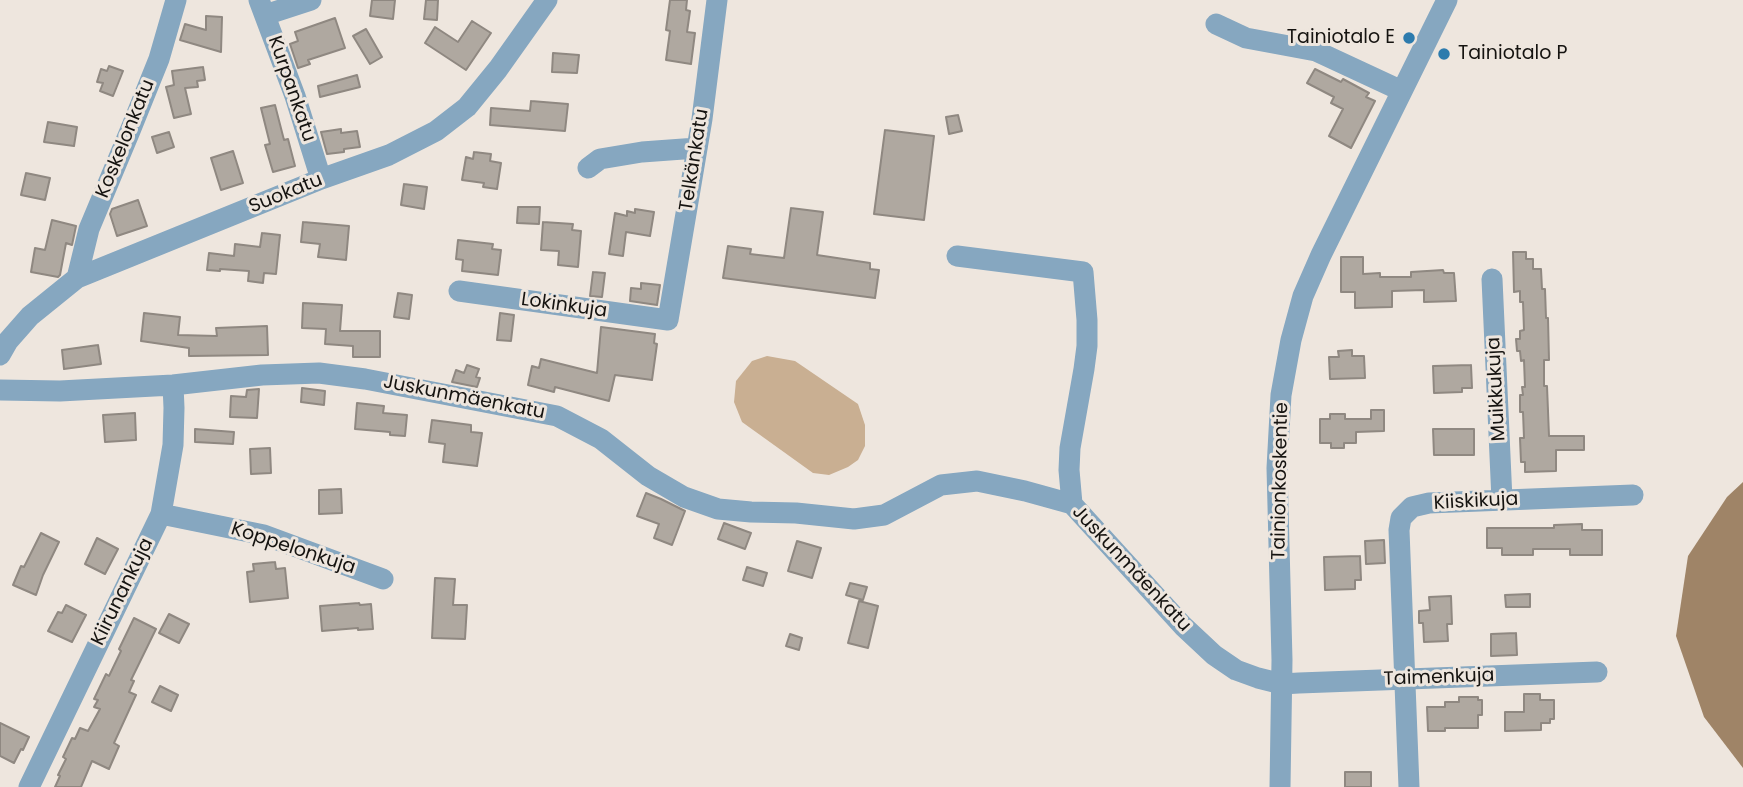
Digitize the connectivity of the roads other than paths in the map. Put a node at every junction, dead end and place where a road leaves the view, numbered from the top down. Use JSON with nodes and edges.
{"nodes":[{"id":1,"x":176,"y":0,"type":"edge"},
{"id":2,"x":311,"y":0,"type":"edge"},
{"id":3,"x":547,"y":0,"type":"edge"},
{"id":4,"x":717,"y":0,"type":"edge"},
{"id":5,"x":1447,"y":0,"type":"edge"},
{"id":6,"x":262,"y":7,"type":"edge"},
{"id":7,"x":1216,"y":24,"type":"dead end"},
{"id":8,"x":1402,"y":91,"type":"junction"},
{"id":9,"x":697,"y":148,"type":"junction"},
{"id":10,"x":588,"y":167,"type":"dead end"},
{"id":11,"x":321,"y":179,"type":"junction"},
{"id":12,"x":957,"y":256,"type":"dead end"},
{"id":13,"x":77,"y":278,"type":"junction"},
{"id":14,"x":1492,"y":279,"type":"dead end"},
{"id":15,"x":460,"y":291,"type":"dead end"},
{"id":16,"x":668,"y":320,"type":"joint"},
{"id":17,"x":3,"y":344,"type":"edge"},
{"id":18,"x":173,"y":385,"type":"junction"},
{"id":19,"x":0,"y":390,"type":"edge"},
{"id":20,"x":1633,"y":495,"type":"dead end"},
{"id":21,"x":1502,"y":500,"type":"junction"},
{"id":22,"x":1072,"y":504,"type":"junction"},
{"id":23,"x":161,"y":514,"type":"junction"},
{"id":24,"x":383,"y":579,"type":"dead end"},
{"id":25,"x":1597,"y":672,"type":"dead end"},
{"id":26,"x":1405,"y":679,"type":"junction"},
{"id":27,"x":1282,"y":684,"type":"junction"},
{"id":28,"x":29,"y":787,"type":"edge"},
{"id":29,"x":1280,"y":787,"type":"edge"},
{"id":30,"x":1409,"y":787,"type":"edge"}],
"edges":[{"from":1,"to":13,"type":"street","name":"Koskelonkatu"},
{"from":2,"to":6,"type":"street"},
{"from":3,"to":11,"type":"street","name":"Suokatu"},
{"from":4,"to":9,"type":"street","name":"Telkänkatu"},
{"from":5,"to":8,"type":"street","name":"Tainionkoskentie"},
{"from":6,"to":11,"type":"street","name":"Kurpankatu"},
{"from":7,"to":8,"type":"street"},
{"from":8,"to":27,"type":"street","name":"Tainionkoskentie"},
{"from":9,"to":10,"type":"street"},
{"from":9,"to":16,"type":"street","name":"Telkänkatu"},
{"from":11,"to":13,"type":"street","name":"Suokatu"},
{"from":12,"to":22,"type":"street"},
{"from":13,"to":17,"type":"street","name":"Suokatu"},
{"from":14,"to":21,"type":"street","name":"Muikkukuja"},
{"from":15,"to":16,"type":"street","name":"Lokinkuja"},
{"from":18,"to":19,"type":"street","name":"Juskunmäenkatu"},
{"from":18,"to":22,"type":"street","name":"Juskunmäenkatu"},
{"from":18,"to":23,"type":"street","name":"Kiirunankuja"},
{"from":20,"to":21,"type":"street","name":"Kiiskikuja"},
{"from":21,"to":26,"type":"street","name":"Kiiskikuja"},
{"from":22,"to":27,"type":"street","name":"Juskunmäenkatu"},
{"from":23,"to":24,"type":"street","name":"Koppelonkuja"},
{"from":23,"to":28,"type":"street","name":"Kiirunankuja"},
{"from":25,"to":26,"type":"street","name":"Taimenkuja"},
{"from":26,"to":27,"type":"street","name":"Taimenkuja"},
{"from":26,"to":30,"type":"street"},
{"from":27,"to":29,"type":"street","name":"Tainionkoskentie"}]}
